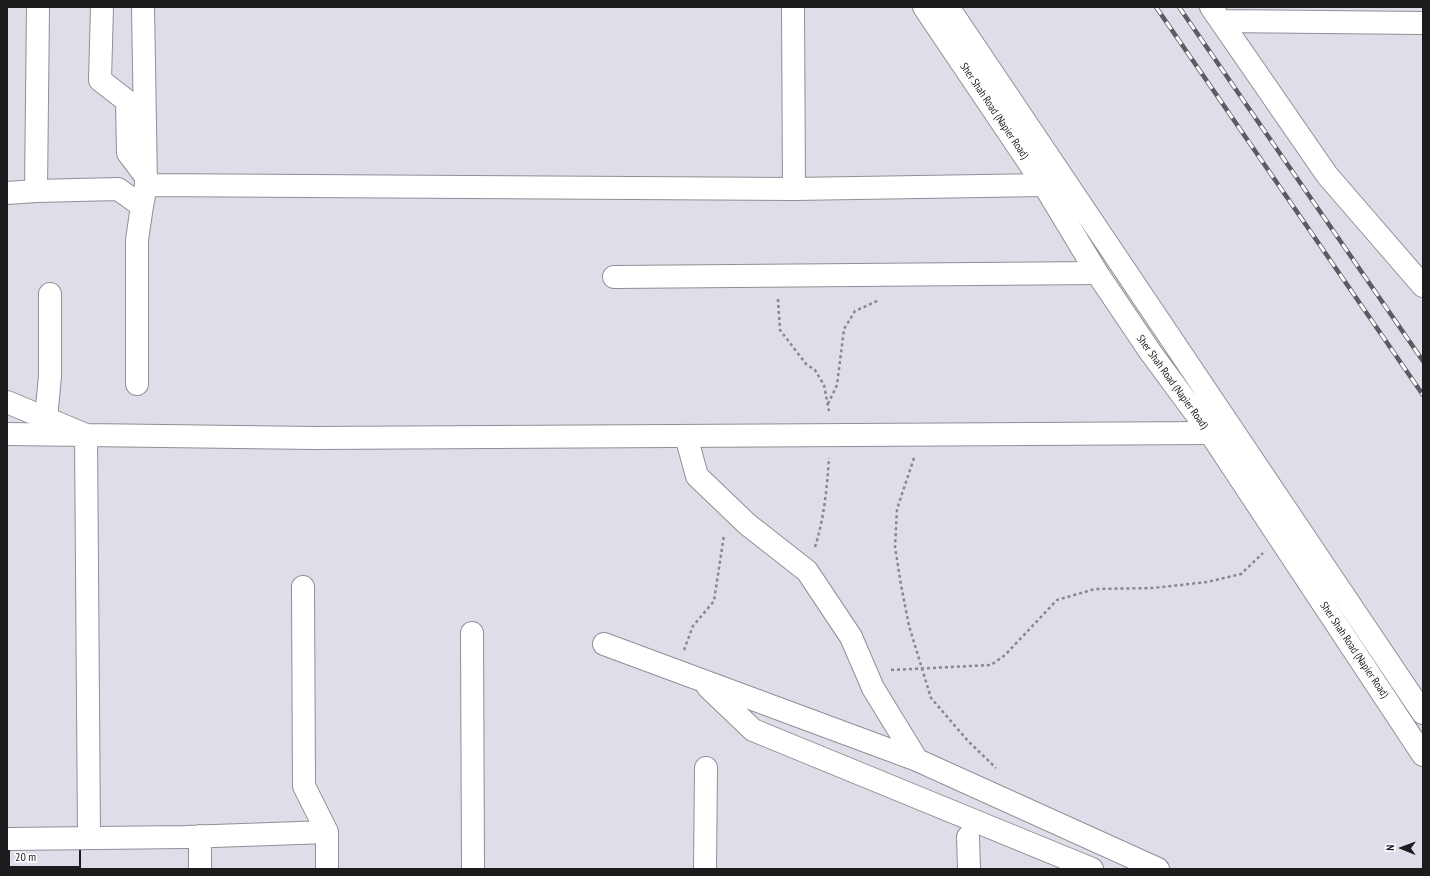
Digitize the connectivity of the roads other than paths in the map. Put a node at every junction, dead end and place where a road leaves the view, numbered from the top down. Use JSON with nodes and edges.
{"nodes":[{"id":1,"x":38,"y":7,"type":"edge"},
{"id":2,"x":102,"y":7,"type":"edge"},
{"id":3,"x":143,"y":7,"type":"edge"},
{"id":4,"x":793,"y":7,"type":"edge"},
{"id":5,"x":924,"y":7,"type":"edge"},
{"id":6,"x":948,"y":7,"type":"edge"},
{"id":7,"x":1216,"y":14,"type":"edge"},
{"id":8,"x":1423,"y":23,"type":"edge"},
{"id":9,"x":146,"y":181,"type":"junction"},
{"id":10,"x":1044,"y":185,"type":"junction"},
{"id":11,"x":794,"y":190,"type":"junction"},
{"id":12,"x":36,"y":191,"type":"junction"},
{"id":13,"x":7,"y":193,"type":"edge"},
{"id":14,"x":142,"y":206,"type":"junction"},
{"id":15,"x":1097,"y":273,"type":"junction"},
{"id":16,"x":614,"y":277,"type":"dead end"},
{"id":17,"x":1422,"y":282,"type":"edge"},
{"id":18,"x":50,"y":294,"type":"dead end"},
{"id":19,"x":1169,"y":336,"type":"junction"},
{"id":20,"x":1151,"y":353,"type":"junction"},
{"id":21,"x":137,"y":384,"type":"dead end"},
{"id":22,"x":7,"y":402,"type":"edge"},
{"id":23,"x":46,"y":418,"type":"junction"},
{"id":24,"x":1210,"y":433,"type":"junction"},
{"id":25,"x":7,"y":434,"type":"edge"},
{"id":26,"x":86,"y":435,"type":"junction"},
{"id":27,"x":686,"y":436,"type":"junction"},
{"id":28,"x":303,"y":587,"type":"dead end"},
{"id":29,"x":472,"y":633,"type":"dead end"},
{"id":30,"x":604,"y":644,"type":"dead end"},
{"id":31,"x":702,"y":681,"type":"junction"},
{"id":32,"x":1423,"y":713,"type":"edge"},
{"id":33,"x":1423,"y":755,"type":"edge"},
{"id":34,"x":917,"y":760,"type":"junction"},
{"id":35,"x":706,"y":768,"type":"dead end"},
{"id":36,"x":327,"y":832,"type":"junction"},
{"id":37,"x":200,"y":836,"type":"junction"},
{"id":38,"x":89,"y":837,"type":"junction"},
{"id":39,"x":968,"y":837,"type":"dead end"},
{"id":40,"x":7,"y":839,"type":"edge"},
{"id":41,"x":200,"y":869,"type":"edge"},
{"id":42,"x":327,"y":869,"type":"edge"},
{"id":43,"x":473,"y":869,"type":"edge"},
{"id":44,"x":705,"y":869,"type":"edge"},
{"id":45,"x":968,"y":869,"type":"edge"},
{"id":46,"x":1092,"y":869,"type":"edge"},
{"id":47,"x":1158,"y":869,"type":"edge"}],
"edges":[{"from":1,"to":12,"type":"street"},
{"from":2,"to":9,"type":"street"},
{"from":3,"to":9,"type":"street"},
{"from":4,"to":11,"type":"street"},
{"from":5,"to":10,"type":"street","name":"Sher Shah Road (Napier Road)"},
{"from":6,"to":19,"type":"street","name":"Sher Shah Road (Napier Road)"},
{"from":7,"to":8,"type":"street"},
{"from":7,"to":17,"type":"street"},
{"from":9,"to":11,"type":"street"},
{"from":9,"to":14,"type":"street"},
{"from":10,"to":11,"type":"street"},
{"from":10,"to":15,"type":"street","name":"Sher Shah Road (Napier Road)"},
{"from":12,"to":13,"type":"street"},
{"from":12,"to":14,"type":"street"},
{"from":14,"to":21,"type":"street"},
{"from":15,"to":16,"type":"street"},
{"from":15,"to":20,"type":"street","name":"Sher Shah Road (Napier Road)"},
{"from":18,"to":23,"type":"street"},
{"from":19,"to":20,"type":"street"},
{"from":19,"to":32,"type":"street","name":"Sher Shah Road (Napier Road)"},
{"from":20,"to":24,"type":"street","name":"Sher Shah Road (Napier Road)"},
{"from":22,"to":23,"type":"street"},
{"from":23,"to":26,"type":"street"},
{"from":24,"to":27,"type":"street"},
{"from":24,"to":33,"type":"street","name":"Sher Shah Road (Napier Road)"},
{"from":25,"to":26,"type":"street"},
{"from":26,"to":27,"type":"street"},
{"from":26,"to":38,"type":"street"},
{"from":27,"to":34,"type":"street"},
{"from":28,"to":36,"type":"street"},
{"from":29,"to":43,"type":"street"},
{"from":30,"to":31,"type":"street"},
{"from":31,"to":34,"type":"street"},
{"from":31,"to":46,"type":"street"},
{"from":34,"to":47,"type":"street"},
{"from":35,"to":44,"type":"street"},
{"from":36,"to":37,"type":"street"},
{"from":36,"to":42,"type":"street"},
{"from":37,"to":38,"type":"street"},
{"from":37,"to":41,"type":"street"},
{"from":38,"to":40,"type":"street"},
{"from":39,"to":45,"type":"street"}]}
